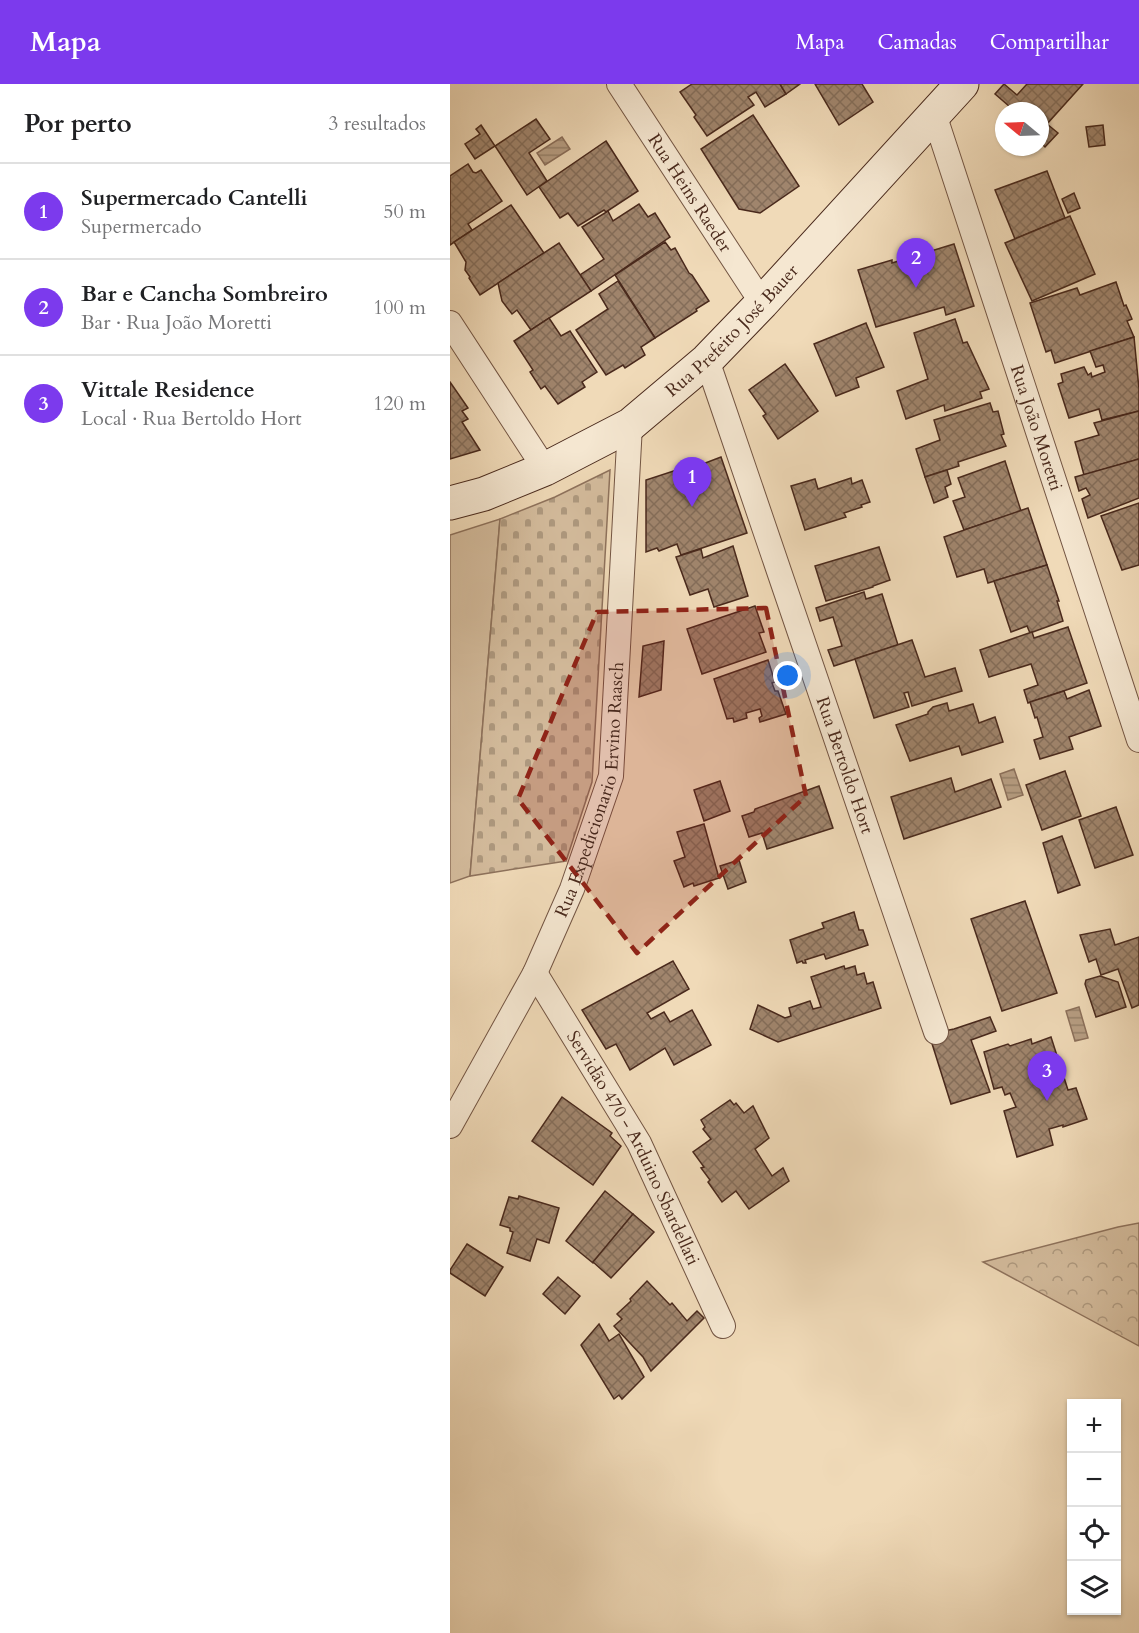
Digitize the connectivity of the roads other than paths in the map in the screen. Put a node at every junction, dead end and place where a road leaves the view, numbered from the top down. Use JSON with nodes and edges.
{"nodes":[{"id":1,"x":619,"y":84,"type":"edge"},
{"id":2,"x":948,"y":94,"type":"edge"},
{"id":3,"x":762,"y":303,"type":"junction"},
{"id":4,"x":450,"y":323,"type":"edge"},
{"id":5,"x":707,"y":360,"type":"junction"},
{"id":6,"x":630,"y":424,"type":"junction"},
{"id":7,"x":545,"y":469,"type":"junction"},
{"id":8,"x":450,"y":503,"type":"edge"},
{"id":9,"x":1139,"y":740,"type":"edge"},
{"id":10,"x":535,"y":973,"type":"junction"},
{"id":11,"x":936,"y":1032,"type":"dead end"},
{"id":12,"x":450,"y":1126,"type":"edge"},
{"id":13,"x":723,"y":1326,"type":"dead end"}],
"edges":[{"from":1,"to":3,"type":"street","name":"Rua Heins Raeder"},
{"from":2,"to":3,"type":"street","name":"Rua Prefeito José Bauer"},
{"from":2,"to":9,"type":"street","name":"Rua João Moretti"},
{"from":3,"to":5,"type":"street","name":"Rua Prefeito José Bauer"},
{"from":4,"to":7,"type":"street"},
{"from":5,"to":6,"type":"street","name":"Rua Prefeito José Bauer"},
{"from":5,"to":11,"type":"street","name":"Rua Bertoldo Hort"},
{"from":6,"to":7,"type":"street","name":"Rua Prefeito José Bauer"},
{"from":6,"to":10,"type":"street","name":"Rua Expedicionario Ervino Raasch"},
{"from":7,"to":8,"type":"street","name":"Rua Prefeito José Bauer"},
{"from":10,"to":12,"type":"street","name":"Rua Expedicionario Ervino Raasch"},
{"from":10,"to":13,"type":"street","name":"Servidão 470 - Arduino Sbardellati"}]}
